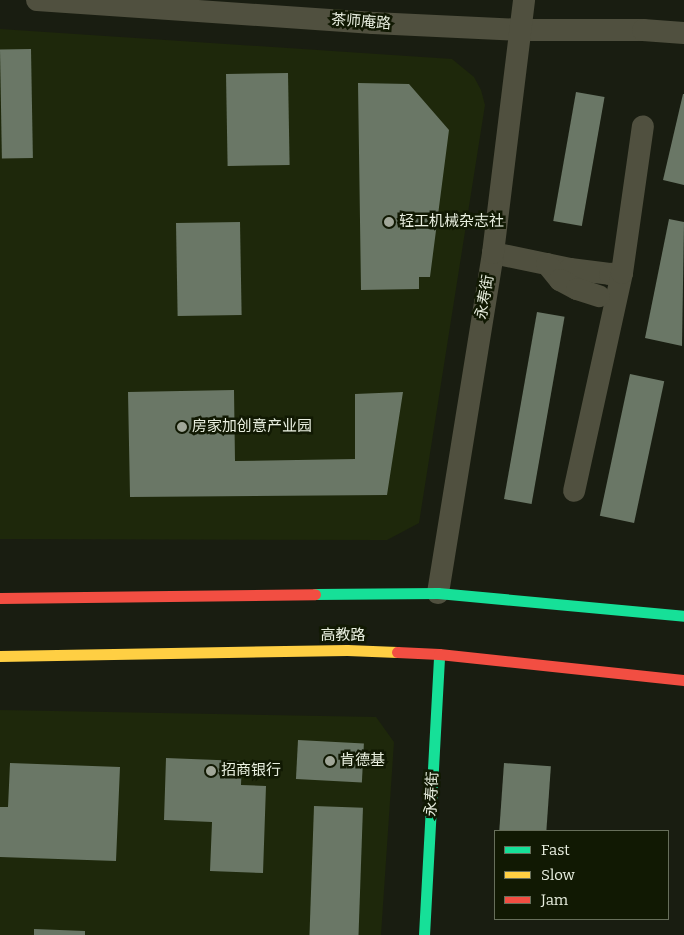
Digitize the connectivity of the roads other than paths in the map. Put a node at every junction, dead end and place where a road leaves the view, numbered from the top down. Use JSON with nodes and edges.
{"nodes":[{"id":1,"x":38,"y":0,"type":"edge"},
{"id":2,"x":524,"y":0,"type":"edge"},
{"id":3,"x":520,"y":30,"type":"junction"},
{"id":4,"x":684,"y":33,"type":"edge"},
{"id":5,"x":643,"y":126,"type":"dead end"},
{"id":6,"x":493,"y":253,"type":"junction"},
{"id":7,"x":547,"y":264,"type":"junction"},
{"id":8,"x":622,"y":273,"type":"junction"},
{"id":9,"x":599,"y":296,"type":"dead end"},
{"id":10,"x":574,"y":491,"type":"dead end"},
{"id":11,"x":438,"y":593,"type":"junction"},
{"id":12,"x":0,"y":598,"type":"edge"},
{"id":13,"x":684,"y":616,"type":"edge"},
{"id":14,"x":439,"y":654,"type":"junction"},
{"id":15,"x":0,"y":656,"type":"edge"},
{"id":16,"x":684,"y":680,"type":"edge"},
{"id":17,"x":424,"y":935,"type":"edge"}],
"edges":[{"from":1,"to":3,"type":"street","name":"茶师庵路"},
{"from":2,"to":3,"type":"street","name":"永寿街"},
{"from":3,"to":4,"type":"street","name":"茶师庵路"},
{"from":3,"to":6,"type":"street","name":"永寿街"},
{"from":5,"to":8,"type":"street"},
{"from":6,"to":7,"type":"street"},
{"from":6,"to":11,"type":"street","name":"永寿街"},
{"from":7,"to":8,"type":"street"},
{"from":7,"to":9,"type":"street"},
{"from":8,"to":10,"type":"street"},
{"from":11,"to":12,"type":"main road"},
{"from":11,"to":13,"type":"main road"},
{"from":14,"to":15,"type":"main road","name":"高教路"},
{"from":14,"to":16,"type":"main road","name":"高教路"},
{"from":14,"to":17,"type":"main road","name":"永寿街"}]}
